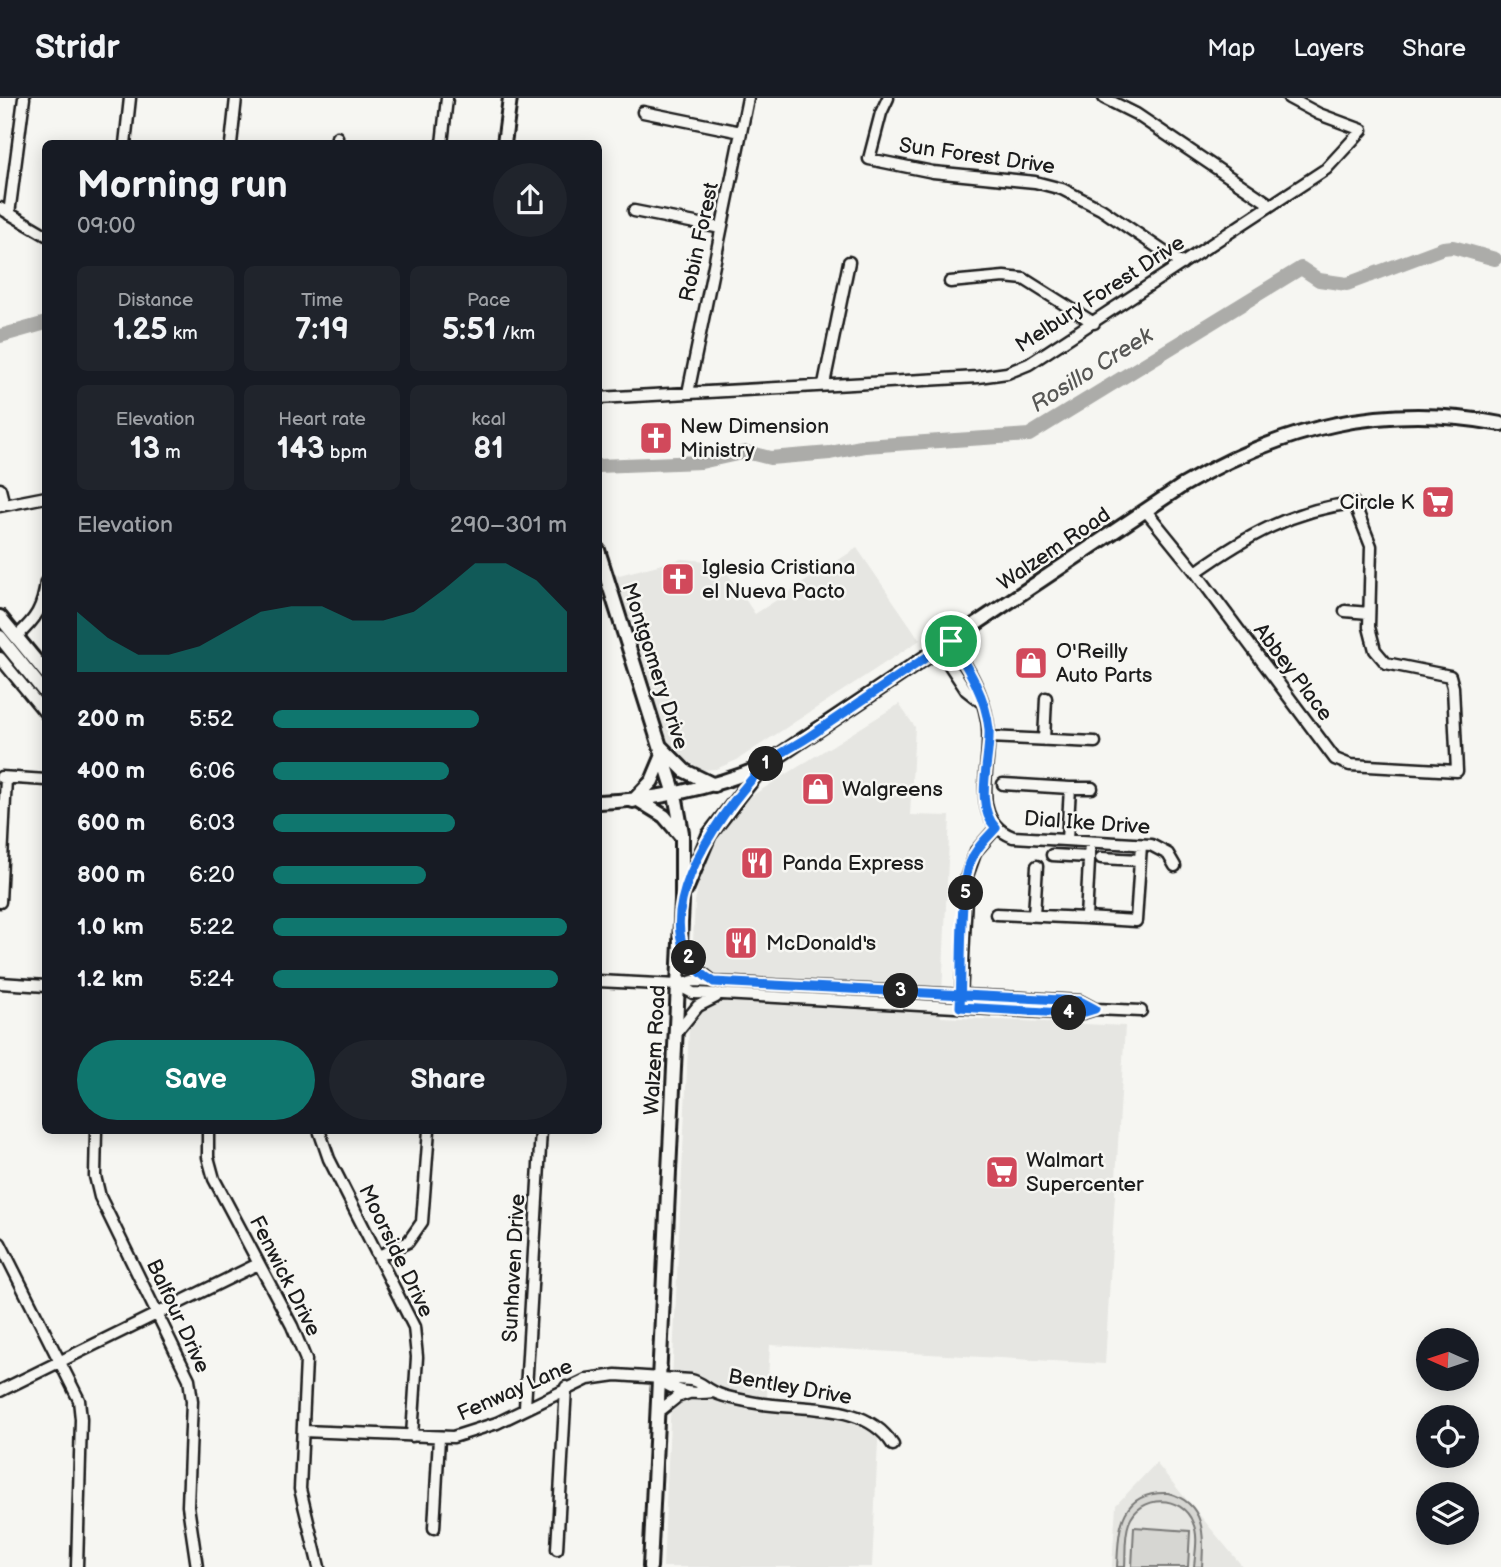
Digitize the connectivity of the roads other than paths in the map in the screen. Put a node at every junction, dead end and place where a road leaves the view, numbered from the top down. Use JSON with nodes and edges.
{"nodes":[{"id":1,"x":24,"y":98,"type":"edge"},
{"id":2,"x":130,"y":98,"type":"edge"},
{"id":3,"x":236,"y":98,"type":"edge"},
{"id":4,"x":447,"y":98,"type":"edge"},
{"id":5,"x":510,"y":98,"type":"edge"},
{"id":6,"x":748,"y":98,"type":"edge"},
{"id":7,"x":888,"y":98,"type":"edge"},
{"id":8,"x":1104,"y":98,"type":"edge"},
{"id":9,"x":1289,"y":98,"type":"edge"},
{"id":10,"x":643,"y":112,"type":"dead end"},
{"id":11,"x":741,"y":132,"type":"junction"},
{"id":12,"x":125,"y":140,"type":"edge"},
{"id":13,"x":231,"y":140,"type":"edge"},
{"id":14,"x":442,"y":140,"type":"edge"},
{"id":15,"x":505,"y":140,"type":"edge"},
{"id":16,"x":1271,"y":205,"type":"junction"},
{"id":17,"x":5,"y":211,"type":"edge"},
{"id":18,"x":634,"y":211,"type":"dead end"},
{"id":19,"x":722,"y":228,"type":"junction"},
{"id":20,"x":42,"y":233,"type":"edge"},
{"id":21,"x":849,"y":262,"type":"dead end"},
{"id":22,"x":1182,"y":264,"type":"junction"},
{"id":23,"x":950,"y":282,"type":"dead end"},
{"id":24,"x":1094,"y":323,"type":"junction"},
{"id":25,"x":824,"y":384,"type":"junction"},
{"id":26,"x":688,"y":393,"type":"junction"},
{"id":27,"x":603,"y":397,"type":"edge"},
{"id":28,"x":1501,"y":421,"type":"edge"},
{"id":29,"x":0,"y":489,"type":"edge"},
{"id":30,"x":42,"y":498,"type":"edge"},
{"id":31,"x":2,"y":506,"type":"edge"},
{"id":32,"x":1146,"y":510,"type":"junction"},
{"id":33,"x":602,"y":563,"type":"edge"},
{"id":34,"x":1196,"y":572,"type":"junction"},
{"id":35,"x":42,"y":607,"type":"edge"},
{"id":36,"x":1345,"y":611,"type":"dead end"},
{"id":37,"x":1369,"y":613,"type":"junction"},
{"id":38,"x":0,"y":617,"type":"edge"},
{"id":39,"x":16,"y":636,"type":"junction"},
{"id":40,"x":0,"y":637,"type":"edge"},
{"id":41,"x":951,"y":641,"type":"junction"},
{"id":42,"x":939,"y":649,"type":"junction"},
{"id":43,"x":0,"y":658,"type":"edge"},
{"id":44,"x":42,"y":668,"type":"edge"},
{"id":45,"x":42,"y":689,"type":"edge"},
{"id":46,"x":1046,"y":698,"type":"dead end"},
{"id":47,"x":980,"y":701,"type":"junction"},
{"id":48,"x":42,"y":708,"type":"edge"},
{"id":49,"x":989,"y":737,"type":"junction"},
{"id":50,"x":1044,"y":740,"type":"junction"},
{"id":51,"x":1095,"y":742,"type":"dead end"},
{"id":52,"x":661,"y":750,"type":"junction"},
{"id":53,"x":762,"y":767,"type":"junction"},
{"id":54,"x":3,"y":778,"type":"edge"},
{"id":55,"x":42,"y":780,"type":"edge"},
{"id":56,"x":1003,"y":784,"type":"dead end"},
{"id":57,"x":714,"y":785,"type":"junction"},
{"id":58,"x":1070,"y":788,"type":"junction"},
{"id":59,"x":1093,"y":789,"type":"dead end"},
{"id":60,"x":675,"y":794,"type":"junction"},
{"id":61,"x":636,"y":800,"type":"junction"},
{"id":62,"x":602,"y":802,"type":"edge"},
{"id":63,"x":996,"y":828,"type":"junction"},
{"id":64,"x":682,"y":837,"type":"junction"},
{"id":65,"x":1067,"y":840,"type":"junction"},
{"id":66,"x":1090,"y":842,"type":"junction"},
{"id":67,"x":1141,"y":845,"type":"junction"},
{"id":68,"x":1052,"y":855,"type":"dead end"},
{"id":69,"x":1089,"y":857,"type":"junction"},
{"id":70,"x":1101,"y":858,"type":"dead end"},
{"id":71,"x":1140,"y":860,"type":"junction"},
{"id":72,"x":1037,"y":866,"type":"dead end"},
{"id":73,"x":1175,"y":866,"type":"dead end"},
{"id":74,"x":682,"y":901,"type":"junction"},
{"id":75,"x":0,"y":902,"type":"edge"},
{"id":76,"x":996,"y":914,"type":"dead end"},
{"id":77,"x":1034,"y":915,"type":"junction"},
{"id":78,"x":1086,"y":918,"type":"junction"},
{"id":79,"x":680,"y":944,"type":"junction"},
{"id":80,"x":602,"y":981,"type":"edge"},
{"id":81,"x":714,"y":982,"type":"junction"},
{"id":82,"x":0,"y":983,"type":"edge"},
{"id":83,"x":678,"y":985,"type":"junction"},
{"id":84,"x":42,"y":986,"type":"edge"},
{"id":85,"x":722,"y":994,"type":"junction"},
{"id":86,"x":961,"y":995,"type":"junction"},
{"id":87,"x":1080,"y":1001,"type":"junction"},
{"id":88,"x":960,"y":1007,"type":"junction"},
{"id":89,"x":1095,"y":1009,"type":"junction"},
{"id":90,"x":1141,"y":1011,"type":"dead end"},
{"id":91,"x":1079,"y":1014,"type":"junction"},
{"id":92,"x":676,"y":1033,"type":"junction"},
{"id":93,"x":96,"y":1134,"type":"edge"},
{"id":94,"x":208,"y":1134,"type":"edge"},
{"id":95,"x":320,"y":1134,"type":"edge"},
{"id":96,"x":429,"y":1134,"type":"edge"},
{"id":97,"x":541,"y":1134,"type":"edge"},
{"id":98,"x":0,"y":1243,"type":"edge"},
{"id":99,"x":379,"y":1256,"type":"junction"},
{"id":100,"x":258,"y":1264,"type":"junction"},
{"id":101,"x":156,"y":1313,"type":"junction"},
{"id":102,"x":60,"y":1361,"type":"junction"},
{"id":103,"x":659,"y":1379,"type":"junction"},
{"id":104,"x":566,"y":1387,"type":"junction"},
{"id":105,"x":0,"y":1391,"type":"edge"},
{"id":106,"x":713,"y":1392,"type":"junction"},
{"id":107,"x":691,"y":1393,"type":"junction"},
{"id":108,"x":526,"y":1407,"type":"junction"},
{"id":109,"x":657,"y":1413,"type":"junction"},
{"id":110,"x":303,"y":1430,"type":"junction"},
{"id":111,"x":412,"y":1436,"type":"junction"},
{"id":112,"x":439,"y":1438,"type":"junction"},
{"id":113,"x":893,"y":1445,"type":"dead end"},
{"id":114,"x":434,"y":1528,"type":"dead end"},
{"id":115,"x":557,"y":1549,"type":"dead end"},
{"id":116,"x":77,"y":1567,"type":"edge"},
{"id":117,"x":197,"y":1567,"type":"edge"},
{"id":118,"x":319,"y":1567,"type":"edge"},
{"id":119,"x":650,"y":1567,"type":"edge"}],
"edges":[{"from":1,"to":17,"type":"street"},
{"from":2,"to":12,"type":"street"},
{"from":3,"to":13,"type":"street"},
{"from":4,"to":14,"type":"street"},
{"from":5,"to":15,"type":"main road"},
{"from":6,"to":11,"type":"street","name":"Robin Forest"},
{"from":7,"to":22,"type":"street","name":"Sun Forest Drive"},
{"from":8,"to":16,"type":"street"},
{"from":9,"to":16,"type":"street","name":"Melbury Forest Drive"},
{"from":10,"to":11,"type":"street"},
{"from":11,"to":19,"type":"street","name":"Robin Forest"},
{"from":16,"to":22,"type":"street","name":"Melbury Forest Drive"},
{"from":17,"to":20,"type":"street"},
{"from":18,"to":19,"type":"street"},
{"from":19,"to":26,"type":"street","name":"Robin Forest"},
{"from":21,"to":25,"type":"street"},
{"from":22,"to":24,"type":"street","name":"Melbury Forest Drive"},
{"from":23,"to":24,"type":"street"},
{"from":24,"to":25,"type":"street","name":"Melbury Forest Drive"},
{"from":25,"to":26,"type":"street","name":"Melbury Forest Drive"},
{"from":26,"to":27,"type":"street","name":"Melbury Forest Drive"},
{"from":28,"to":32,"type":"main road","name":"Walzem Road"},
{"from":29,"to":31,"type":"street"},
{"from":30,"to":31,"type":"street"},
{"from":32,"to":34,"type":"street","name":"Abbey Place"},
{"from":32,"to":41,"type":"main road","name":"Walzem Road"},
{"from":33,"to":52,"type":"main road","name":"Montgomery Drive"},
{"from":34,"to":37,"type":"street"},
{"from":34,"to":37,"type":"street","name":"Abbey Place"},
{"from":35,"to":39,"type":"street"},
{"from":36,"to":37,"type":"street"},
{"from":38,"to":39,"type":"main road"},
{"from":39,"to":44,"type":"main road"},
{"from":40,"to":45,"type":"main road"},
{"from":41,"to":42,"type":"main road","name":"Walzem Road"},
{"from":41,"to":47,"type":"street","name":"Dial Ike Drive"},
{"from":42,"to":47,"type":"street","name":"Dial Ike Drive"},
{"from":42,"to":53,"type":"main road","name":"Walzem Road"},
{"from":43,"to":48,"type":"street"},
{"from":46,"to":50,"type":"street"},
{"from":47,"to":49,"type":"street","name":"Dial Ike Drive"},
{"from":49,"to":50,"type":"street"},
{"from":49,"to":63,"type":"street","name":"Dial Ike Drive"},
{"from":50,"to":51,"type":"street"},
{"from":52,"to":57,"type":"main road"},
{"from":52,"to":60,"type":"main road","name":"Montgomery Drive"},
{"from":52,"to":61,"type":"main road"},
{"from":53,"to":57,"type":"main road","name":"Walzem Road"},
{"from":53,"to":74,"type":"main road"},
{"from":54,"to":55,"type":"street"},
{"from":54,"to":75,"type":"street"},
{"from":56,"to":58,"type":"street"},
{"from":57,"to":60,"type":"main road","name":"Walzem Road"},
{"from":58,"to":59,"type":"street"},
{"from":58,"to":65,"type":"street"},
{"from":60,"to":61,"type":"main road"},
{"from":60,"to":64,"type":"main road","name":"Walzem Road"},
{"from":61,"to":62,"type":"main road"},
{"from":61,"to":64,"type":"main road"},
{"from":63,"to":65,"type":"street","name":"Dial Ike Drive"},
{"from":63,"to":86,"type":"street"},
{"from":64,"to":74,"type":"main road","name":"Walzem Road"},
{"from":65,"to":66,"type":"street","name":"Dial Ike Drive"},
{"from":66,"to":67,"type":"street","name":"Dial Ike Drive"},
{"from":66,"to":69,"type":"street"},
{"from":67,"to":71,"type":"street"},
{"from":67,"to":73,"type":"street","name":"Dial Ike Drive"},
{"from":68,"to":69,"type":"street"},
{"from":69,"to":78,"type":"street"},
{"from":70,"to":71,"type":"street"},
{"from":71,"to":78,"type":"street"},
{"from":72,"to":77,"type":"street"},
{"from":74,"to":79,"type":"main road","name":"Walzem Road"},
{"from":76,"to":77,"type":"street"},
{"from":77,"to":78,"type":"street"},
{"from":79,"to":81,"type":"street"},
{"from":79,"to":83,"type":"main road","name":"Walzem Road"},
{"from":80,"to":83,"type":"street"},
{"from":81,"to":83,"type":"street"},
{"from":81,"to":86,"type":"street"},
{"from":82,"to":84,"type":"street"},
{"from":83,"to":85,"type":"street"},
{"from":83,"to":92,"type":"main road","name":"Walzem Road"},
{"from":85,"to":88,"type":"street"},
{"from":85,"to":92,"type":"street"},
{"from":86,"to":87,"type":"street"},
{"from":86,"to":88,"type":"street"},
{"from":87,"to":89,"type":"street"},
{"from":87,"to":91,"type":"street"},
{"from":88,"to":91,"type":"street"},
{"from":89,"to":90,"type":"street"},
{"from":89,"to":91,"type":"street"},
{"from":92,"to":103,"type":"main road","name":"Walzem Road"},
{"from":93,"to":101,"type":"street","name":"Balfour Drive"},
{"from":94,"to":100,"type":"street","name":"Fenwick Drive"},
{"from":95,"to":99,"type":"street","name":"Moorside Drive"},
{"from":96,"to":99,"type":"street"},
{"from":97,"to":108,"type":"street","name":"Sunhaven Drive"},
{"from":98,"to":102,"type":"street"},
{"from":99,"to":111,"type":"street","name":"Moorside Drive"},
{"from":100,"to":101,"type":"street"},
{"from":100,"to":110,"type":"street","name":"Fenwick Drive"},
{"from":101,"to":102,"type":"street"},
{"from":101,"to":117,"type":"street","name":"Balfour Drive"},
{"from":102,"to":105,"type":"street"},
{"from":102,"to":116,"type":"street"},
{"from":103,"to":104,"type":"street","name":"Fenway Lane"},
{"from":103,"to":106,"type":"street","name":"Bentley Drive"},
{"from":103,"to":107,"type":"street","name":"Bentley Drive"},
{"from":103,"to":109,"type":"main road","name":"Walzem Road"},
{"from":104,"to":108,"type":"street","name":"Fenway Lane"},
{"from":104,"to":115,"type":"street"},
{"from":106,"to":107,"type":"street","name":"Bentley Drive"},
{"from":106,"to":113,"type":"street","name":"Bentley Drive"},
{"from":107,"to":109,"type":"street","name":"Bentley Drive"},
{"from":108,"to":112,"type":"street","name":"Fenway Lane"},
{"from":109,"to":119,"type":"main road","name":"Walzem Road"},
{"from":110,"to":111,"type":"street","name":"Fenway Lane"},
{"from":110,"to":118,"type":"street","name":"Fenwick Drive"},
{"from":111,"to":112,"type":"street","name":"Fenway Lane"},
{"from":112,"to":114,"type":"street"}]}
